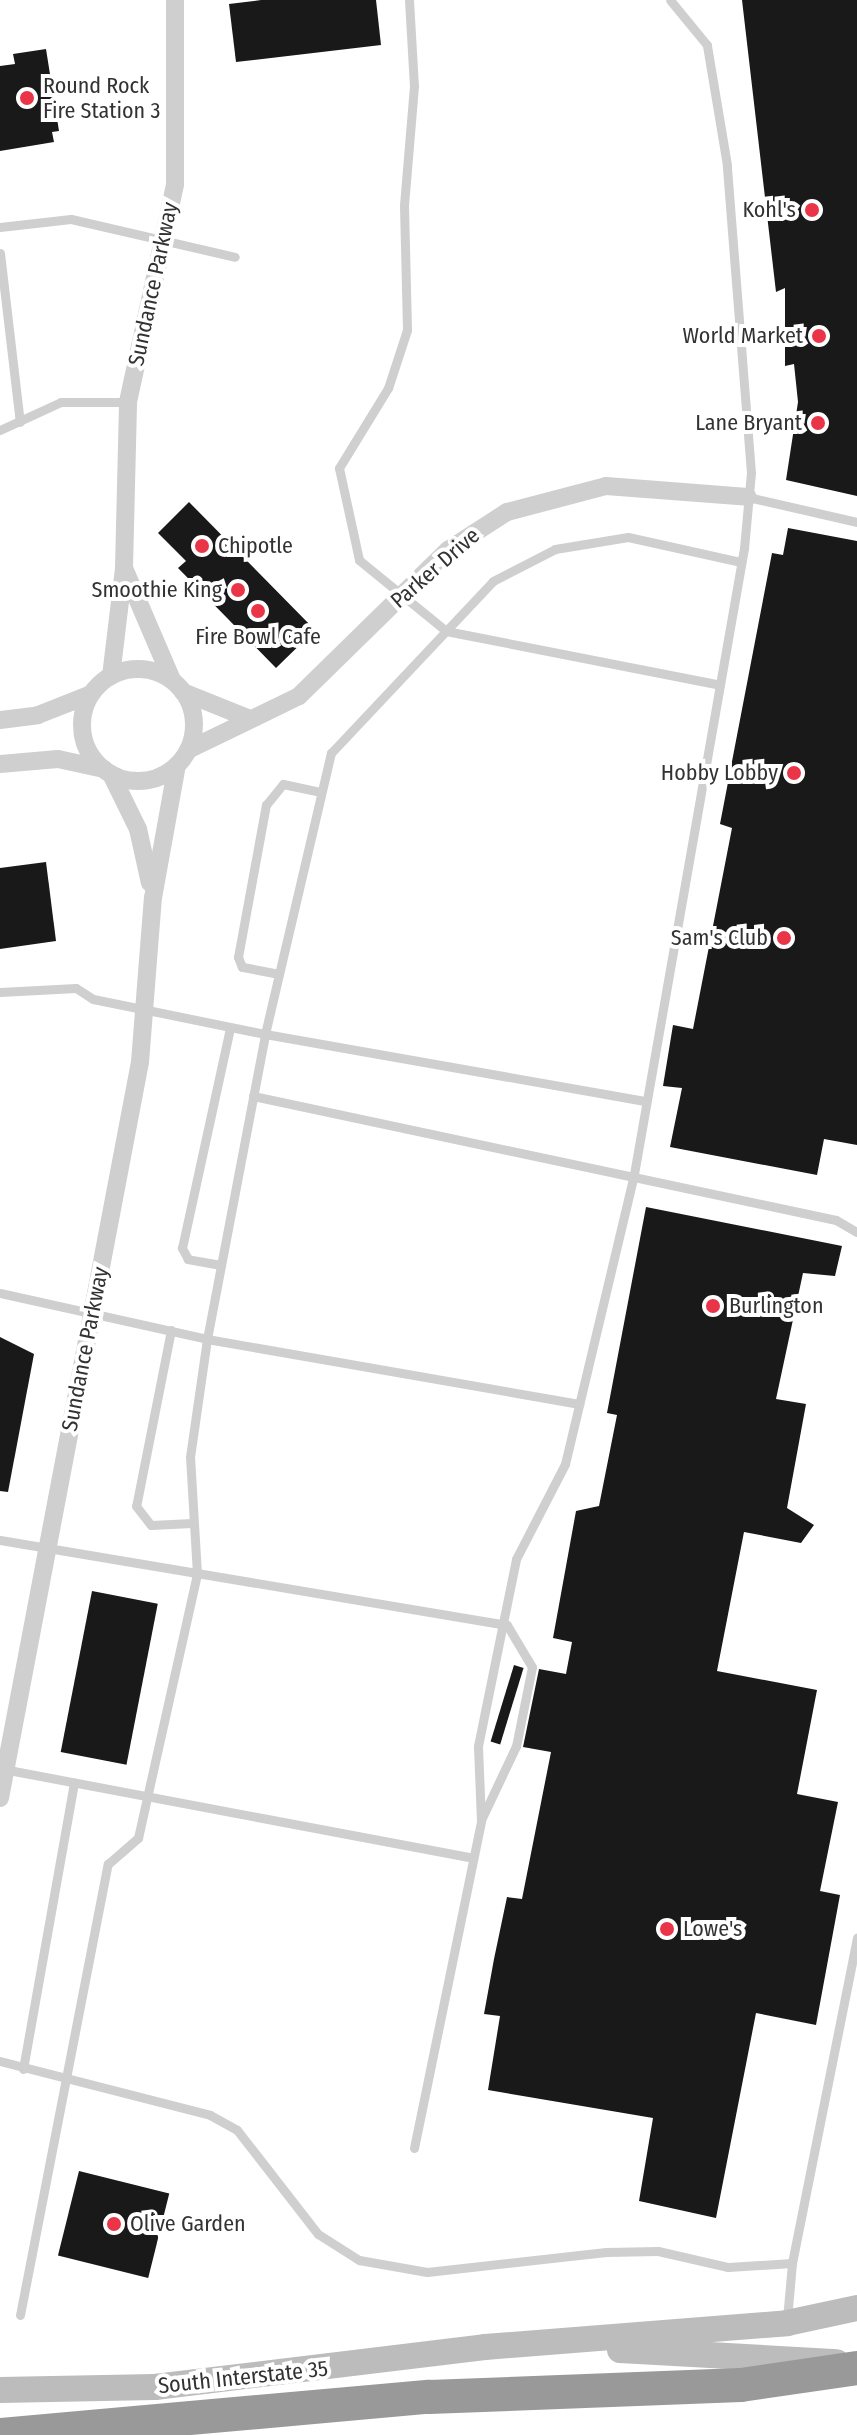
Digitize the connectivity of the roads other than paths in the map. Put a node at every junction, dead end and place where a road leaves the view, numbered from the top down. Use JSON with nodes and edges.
{"nodes":[{"id":1,"x":175,"y":0,"type":"edge"},
{"id":2,"x":409,"y":0,"type":"edge"},
{"id":3,"x":670,"y":0,"type":"edge"},
{"id":4,"x":0,"y":227,"type":"edge"},
{"id":5,"x":164,"y":240,"type":"junction"},
{"id":6,"x":0,"y":253,"type":"edge"},
{"id":7,"x":235,"y":257,"type":"dead end"},
{"id":8,"x":128,"y":402,"type":"junction"},
{"id":9,"x":20,"y":422,"type":"junction"},
{"id":10,"x":0,"y":430,"type":"edge"},
{"id":11,"x":748,"y":497,"type":"junction"},
{"id":12,"x":857,"y":522,"type":"edge"},
{"id":13,"x":741,"y":562,"type":"junction"},
{"id":14,"x":124,"y":568,"type":"junction"},
{"id":15,"x":398,"y":598,"type":"junction"},
{"id":16,"x":446,"y":631,"type":"junction"},
{"id":17,"x":111,"y":676,"type":"junction"},
{"id":18,"x":720,"y":685,"type":"junction"},
{"id":19,"x":178,"y":686,"type":"junction"},
{"id":20,"x":91,"y":694,"type":"junction"},
{"id":21,"x":250,"y":719,"type":"junction"},
{"id":22,"x":0,"y":720,"type":"edge"},
{"id":23,"x":188,"y":750,"type":"junction"},
{"id":24,"x":0,"y":764,"type":"edge"},
{"id":25,"x":177,"y":765,"type":"junction"},
{"id":26,"x":107,"y":772,"type":"junction"},
{"id":27,"x":321,"y":792,"type":"junction"},
{"id":28,"x":153,"y":898,"type":"junction"},
{"id":29,"x":279,"y":974,"type":"junction"},
{"id":30,"x":0,"y":992,"type":"edge"},
{"id":31,"x":147,"y":1010,"type":"junction"},
{"id":32,"x":230,"y":1027,"type":"junction"},
{"id":33,"x":265,"y":1034,"type":"junction"},
{"id":34,"x":253,"y":1096,"type":"junction"},
{"id":35,"x":646,"y":1101,"type":"junction"},
{"id":36,"x":634,"y":1174,"type":"junction"},
{"id":37,"x":857,"y":1232,"type":"edge"},
{"id":38,"x":221,"y":1265,"type":"junction"},
{"id":39,"x":0,"y":1293,"type":"edge"},
{"id":40,"x":92,"y":1311,"type":"junction"},
{"id":41,"x":171,"y":1330,"type":"junction"},
{"id":42,"x":207,"y":1339,"type":"junction"},
{"id":43,"x":579,"y":1404,"type":"junction"},
{"id":44,"x":192,"y":1523,"type":"junction"},
{"id":45,"x":0,"y":1540,"type":"edge"},
{"id":46,"x":47,"y":1549,"type":"junction"},
{"id":47,"x":197,"y":1574,"type":"junction"},
{"id":48,"x":507,"y":1625,"type":"junction"},
{"id":49,"x":3,"y":1769,"type":"edge"},
{"id":50,"x":74,"y":1783,"type":"junction"},
{"id":51,"x":147,"y":1796,"type":"junction"},
{"id":52,"x":0,"y":1798,"type":"edge"},
{"id":53,"x":481,"y":1821,"type":"junction"},
{"id":54,"x":473,"y":1858,"type":"junction"},
{"id":55,"x":857,"y":1937,"type":"edge"},
{"id":56,"x":0,"y":2061,"type":"edge"},
{"id":57,"x":23,"y":2069,"type":"junction"},
{"id":58,"x":63,"y":2082,"type":"junction"},
{"id":59,"x":414,"y":2148,"type":"dead end"},
{"id":60,"x":792,"y":2263,"type":"junction"},
{"id":61,"x":857,"y":2308,"type":"edge"},
{"id":62,"x":20,"y":2315,"type":"dead end"},
{"id":63,"x":787,"y":2323,"type":"junction"},
{"id":64,"x":485,"y":2347,"type":"junction"},
{"id":65,"x":857,"y":2366,"type":"edge"},
{"id":66,"x":0,"y":2390,"type":"edge"},
{"id":67,"x":0,"y":2435,"type":"edge"}],
"edges":[{"from":1,"to":5,"type":"street","name":"Sundance Parkway"},
{"from":2,"to":15,"type":"lane"},
{"from":3,"to":11,"type":"lane"},
{"from":4,"to":5,"type":"lane"},
{"from":5,"to":7,"type":"lane"},
{"from":5,"to":8,"type":"street","name":"Sundance Parkway"},
{"from":6,"to":9,"type":"lane"},
{"from":8,"to":9,"type":"lane"},
{"from":8,"to":14,"type":"street","name":"Sundance Parkway"},
{"from":9,"to":10,"type":"lane"},
{"from":11,"to":12,"type":"lane"},
{"from":11,"to":13,"type":"lane"},
{"from":11,"to":15,"type":"street","name":"Parker Drive"},
{"from":13,"to":16,"type":"lane"},
{"from":13,"to":18,"type":"lane"},
{"from":14,"to":17,"type":"street","name":"Sundance Parkway"},
{"from":14,"to":19,"type":"street","name":"Sundance Parkway"},
{"from":15,"to":16,"type":"lane"},
{"from":15,"to":21,"type":"street","name":"Parker Drive"},
{"from":16,"to":18,"type":"lane"},
{"from":16,"to":27,"type":"lane"},
{"from":17,"to":19,"type":"street"},
{"from":17,"to":20,"type":"street"},
{"from":18,"to":35,"type":"lane"},
{"from":19,"to":21,"type":"street"},
{"from":19,"to":23,"type":"street"},
{"from":20,"to":22,"type":"street"},
{"from":20,"to":26,"type":"street"},
{"from":21,"to":23,"type":"street","name":"Parker Drive"},
{"from":23,"to":25,"type":"street"},
{"from":24,"to":26,"type":"street"},
{"from":25,"to":26,"type":"street"},
{"from":25,"to":28,"type":"street","name":"Sundance Parkway"},
{"from":26,"to":28,"type":"street","name":"Sundance Parkway"},
{"from":27,"to":29,"type":"lane"},
{"from":27,"to":29,"type":"lane"},
{"from":28,"to":31,"type":"street","name":"Sundance Parkway"},
{"from":29,"to":33,"type":"lane"},
{"from":30,"to":31,"type":"lane"},
{"from":31,"to":32,"type":"lane"},
{"from":31,"to":40,"type":"street","name":"Sundance Parkway"},
{"from":32,"to":33,"type":"lane"},
{"from":32,"to":38,"type":"lane"},
{"from":33,"to":34,"type":"lane"},
{"from":33,"to":35,"type":"lane"},
{"from":34,"to":36,"type":"lane"},
{"from":34,"to":38,"type":"lane"},
{"from":35,"to":36,"type":"lane"},
{"from":36,"to":37,"type":"lane"},
{"from":36,"to":43,"type":"lane"},
{"from":38,"to":42,"type":"lane"},
{"from":39,"to":40,"type":"lane"},
{"from":40,"to":41,"type":"lane"},
{"from":40,"to":46,"type":"street","name":"Sundance Parkway"},
{"from":41,"to":42,"type":"lane"},
{"from":41,"to":44,"type":"lane"},
{"from":42,"to":43,"type":"lane"},
{"from":42,"to":44,"type":"lane"},
{"from":43,"to":48,"type":"lane"},
{"from":44,"to":47,"type":"lane"},
{"from":45,"to":46,"type":"lane"},
{"from":46,"to":47,"type":"lane"},
{"from":46,"to":49,"type":"street","name":"Sundance Parkway"},
{"from":47,"to":48,"type":"lane"},
{"from":47,"to":51,"type":"lane"},
{"from":48,"to":53,"type":"lane"},
{"from":48,"to":53,"type":"lane"},
{"from":49,"to":50,"type":"lane"},
{"from":49,"to":52,"type":"street","name":"Sundance Parkway"},
{"from":50,"to":51,"type":"lane"},
{"from":50,"to":57,"type":"lane"},
{"from":51,"to":54,"type":"lane"},
{"from":51,"to":58,"type":"lane"},
{"from":53,"to":54,"type":"lane"},
{"from":54,"to":59,"type":"lane"},
{"from":55,"to":60,"type":"lane"},
{"from":56,"to":57,"type":"lane"},
{"from":57,"to":58,"type":"lane"},
{"from":58,"to":60,"type":"lane"},
{"from":58,"to":62,"type":"lane"},
{"from":60,"to":63,"type":"lane"},
{"from":61,"to":63,"type":"main road","name":"South Interstate 35"},
{"from":63,"to":64,"type":"main road","name":"South Interstate 35"},
{"from":64,"to":65,"type":"main road","name":"South Interstate 35"},
{"from":64,"to":66,"type":"main road","name":"South Interstate 35"},
{"from":65,"to":67,"type":"highway"}]}
